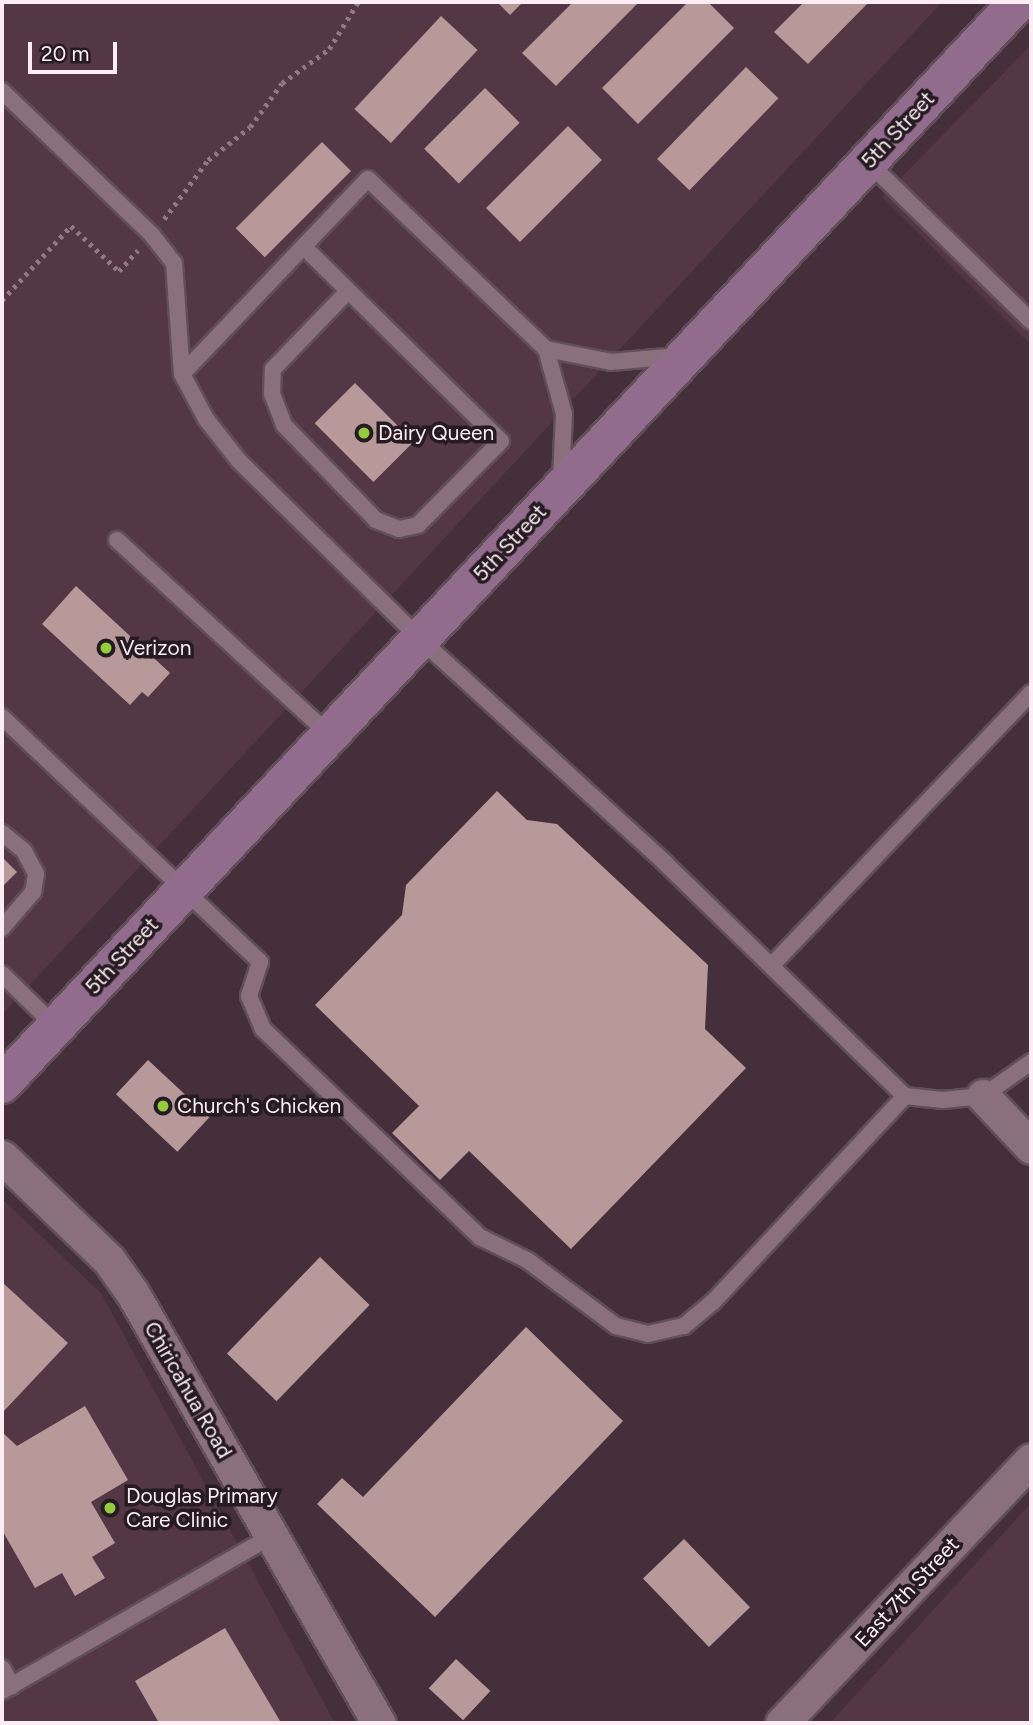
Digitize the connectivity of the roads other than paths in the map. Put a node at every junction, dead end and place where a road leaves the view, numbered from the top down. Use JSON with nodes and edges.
{"nodes":[{"id":1,"x":1018,"y":2,"type":"edge"},
{"id":2,"x":5,"y":102,"type":"edge"},
{"id":3,"x":868,"y":162,"type":"junction"},
{"id":4,"x":304,"y":247,"type":"junction"},
{"id":5,"x":348,"y":291,"type":"junction"},
{"id":6,"x":1031,"y":321,"type":"edge"},
{"id":7,"x":546,"y":349,"type":"junction"},
{"id":8,"x":686,"y":355,"type":"junction"},
{"id":9,"x":182,"y":374,"type":"junction"},
{"id":10,"x":561,"y":489,"type":"junction"},
{"id":11,"x":117,"y":540,"type":"dead end"},
{"id":12,"x":420,"y":639,"type":"junction"},
{"id":13,"x":1031,"y":693,"type":"edge"},
{"id":14,"x":2,"y":716,"type":"edge"},
{"id":15,"x":330,"y":735,"type":"junction"},
{"id":16,"x":2,"y":833,"type":"edge"},
{"id":17,"x":185,"y":889,"type":"junction"},
{"id":18,"x":2,"y":928,"type":"edge"},
{"id":19,"x":772,"y":965,"type":"junction"},
{"id":20,"x":2,"y":974,"type":"edge"},
{"id":21,"x":56,"y":1027,"type":"junction"},
{"id":22,"x":1031,"y":1062,"type":"edge"},
{"id":23,"x":2,"y":1084,"type":"edge"},
{"id":24,"x":905,"y":1096,"type":"junction"},
{"id":25,"x":983,"y":1096,"type":"junction"},
{"id":26,"x":1031,"y":1147,"type":"edge"},
{"id":27,"x":2,"y":1157,"type":"edge"},
{"id":28,"x":1031,"y":1460,"type":"edge"},
{"id":29,"x":272,"y":1536,"type":"junction"},
{"id":30,"x":2,"y":1668,"type":"edge"},
{"id":31,"x":7,"y":1688,"type":"edge"},
{"id":32,"x":379,"y":1723,"type":"edge"},
{"id":33,"x":782,"y":1723,"type":"edge"}],
"edges":[{"from":1,"to":3,"type":"street","name":"5th Street"},
{"from":2,"to":9,"type":"lane"},
{"from":3,"to":6,"type":"lane"},
{"from":3,"to":8,"type":"street","name":"5th Street"},
{"from":4,"to":5,"type":"lane"},
{"from":4,"to":7,"type":"lane"},
{"from":4,"to":9,"type":"lane"},
{"from":5,"to":5,"type":"lane"},
{"from":7,"to":8,"type":"lane"},
{"from":7,"to":10,"type":"lane"},
{"from":8,"to":10,"type":"street","name":"5th Street"},
{"from":9,"to":12,"type":"lane"},
{"from":10,"to":12,"type":"street","name":"5th Street"},
{"from":11,"to":15,"type":"lane"},
{"from":12,"to":15,"type":"street","name":"5th Street"},
{"from":12,"to":19,"type":"lane"},
{"from":13,"to":19,"type":"lane"},
{"from":14,"to":17,"type":"lane"},
{"from":15,"to":17,"type":"street","name":"5th Street"},
{"from":16,"to":18,"type":"lane"},
{"from":17,"to":21,"type":"street","name":"5th Street"},
{"from":17,"to":24,"type":"lane"},
{"from":19,"to":24,"type":"lane"},
{"from":20,"to":21,"type":"lane"},
{"from":21,"to":23,"type":"street","name":"5th Street"},
{"from":22,"to":25,"type":"lane"},
{"from":24,"to":25,"type":"lane"},
{"from":25,"to":26,"type":"street"},
{"from":27,"to":29,"type":"street","name":"Chiricahua Road"},
{"from":28,"to":33,"type":"street","name":"East 7th Street"},
{"from":29,"to":31,"type":"lane"},
{"from":29,"to":32,"type":"street","name":"Chiricahua Road"},
{"from":30,"to":31,"type":"lane"}]}
